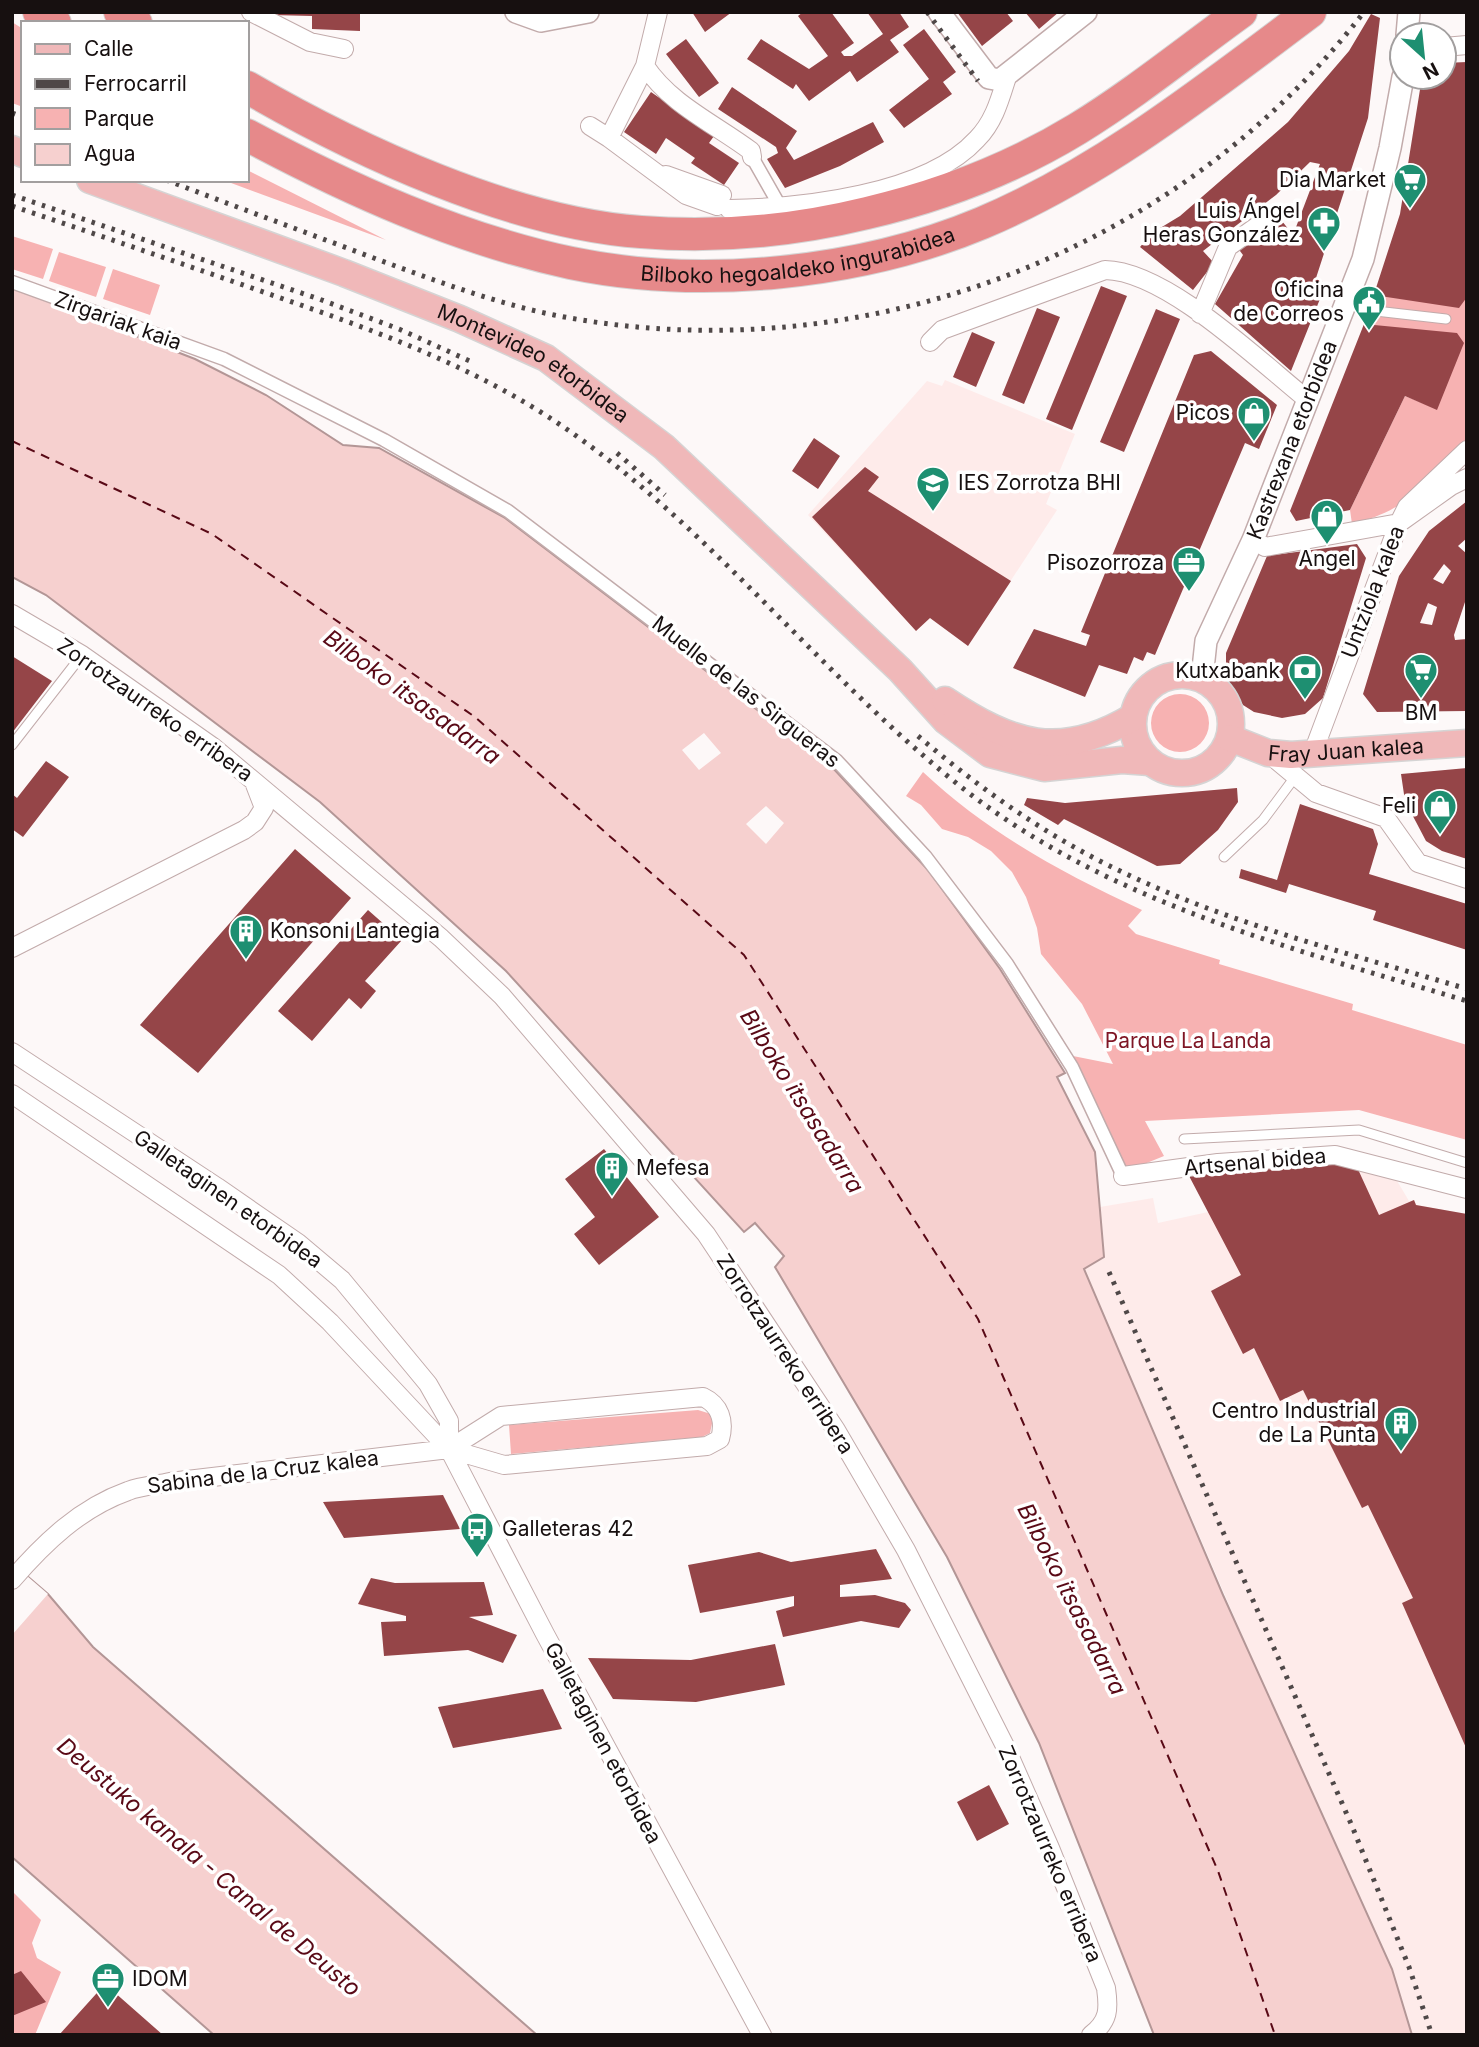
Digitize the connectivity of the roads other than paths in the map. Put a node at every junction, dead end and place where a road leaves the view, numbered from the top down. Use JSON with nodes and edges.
{"nodes":[{"id":1,"x":251,"y":12,"type":"edge"},
{"id":2,"x":516,"y":12,"type":"edge"},
{"id":3,"x":588,"y":12,"type":"edge"},
{"id":4,"x":658,"y":12,"type":"edge"},
{"id":5,"x":939,"y":12,"type":"edge"},
{"id":6,"x":1086,"y":12,"type":"edge"},
{"id":7,"x":1241,"y":12,"type":"edge"},
{"id":8,"x":1310,"y":12,"type":"edge"},
{"id":9,"x":344,"y":49,"type":"dead end"},
{"id":10,"x":645,"y":66,"type":"junction"},
{"id":11,"x":1007,"y":77,"type":"junction"},
{"id":12,"x":248,"y":88,"type":"edge"},
{"id":13,"x":1400,"y":91,"type":"edge"},
{"id":14,"x":590,"y":126,"type":"dead end"},
{"id":15,"x":248,"y":135,"type":"edge"},
{"id":16,"x":609,"y":138,"type":"junction"},
{"id":17,"x":752,"y":157,"type":"joint"},
{"id":18,"x":95,"y":182,"type":"edge"},
{"id":19,"x":781,"y":208,"type":"junction"},
{"id":20,"x":1263,"y":222,"type":"dead end"},
{"id":21,"x":12,"y":282,"type":"edge"},
{"id":22,"x":1345,"y":303,"type":"junction"},
{"id":23,"x":1200,"y":314,"type":"junction"},
{"id":24,"x":1446,"y":320,"type":"dead end"},
{"id":25,"x":930,"y":342,"type":"dead end"},
{"id":26,"x":224,"y":359,"type":"joint"},
{"id":27,"x":1309,"y":401,"type":"junction"},
{"id":28,"x":1467,"y":450,"type":"edge"},
{"id":29,"x":1467,"y":478,"type":"edge"},
{"id":30,"x":1399,"y":523,"type":"junction"},
{"id":31,"x":1253,"y":540,"type":"junction"},
{"id":32,"x":12,"y":614,"type":"edge"},
{"id":33,"x":82,"y":654,"type":"junction"},
{"id":34,"x":900,"y":670,"type":"junction"},
{"id":35,"x":1202,"y":678,"type":"junction"},
{"id":36,"x":1133,"y":717,"type":"junction"},
{"id":37,"x":1230,"y":738,"type":"junction"},
{"id":38,"x":1467,"y":743,"type":"edge"},
{"id":39,"x":12,"y":745,"type":"edge"},
{"id":40,"x":1268,"y":753,"type":"junction"},
{"id":41,"x":1312,"y":755,"type":"junction"},
{"id":42,"x":1150,"y":762,"type":"junction"},
{"id":43,"x":1295,"y":777,"type":"junction"},
{"id":44,"x":253,"y":779,"type":"junction"},
{"id":45,"x":293,"y":812,"type":"junction"},
{"id":46,"x":260,"y":816,"type":"junction"},
{"id":47,"x":1224,"y":857,"type":"dead end"},
{"id":48,"x":1467,"y":879,"type":"edge"},
{"id":49,"x":12,"y":948,"type":"edge"},
{"id":50,"x":12,"y":1052,"type":"edge"},
{"id":51,"x":12,"y":1094,"type":"edge"},
{"id":52,"x":1184,"y":1139,"type":"dead end"},
{"id":53,"x":1467,"y":1163,"type":"edge"},
{"id":54,"x":1123,"y":1175,"type":"joint"},
{"id":55,"x":1467,"y":1189,"type":"edge"},
{"id":56,"x":449,"y":1449,"type":"junction"},
{"id":57,"x":16,"y":1575,"type":"edge"},
{"id":58,"x":762,"y":2035,"type":"edge"},
{"id":59,"x":1091,"y":2035,"type":"edge"}],
"edges":[{"from":1,"to":9,"type":"street"},
{"from":2,"to":3,"type":"street"},
{"from":4,"to":10,"type":"street"},
{"from":5,"to":11,"type":"street"},
{"from":6,"to":11,"type":"street"},
{"from":7,"to":12,"type":"highway","name":"Bilboko hegoaldeko ingurabidea"},
{"from":8,"to":15,"type":"highway","name":"Bilboko hegoaldeko ingurabidea"},
{"from":10,"to":16,"type":"street"},
{"from":10,"to":17,"type":"street"},
{"from":11,"to":19,"type":"street"},
{"from":13,"to":22,"type":"street","name":"Kastrexana etorbidea"},
{"from":14,"to":16,"type":"street"},
{"from":16,"to":19,"type":"street"},
{"from":17,"to":19,"type":"street"},
{"from":18,"to":34,"type":"main road","name":"Montevideo etorbidea"},
{"from":20,"to":23,"type":"street"},
{"from":21,"to":26,"type":"street","name":"Zirgariak kaia"},
{"from":22,"to":24,"type":"lane"},
{"from":22,"to":27,"type":"street","name":"Kastrexana etorbidea"},
{"from":23,"to":25,"type":"street"},
{"from":23,"to":27,"type":"street"},
{"from":26,"to":54,"type":"street","name":"Muelle de las Sirgueras"},
{"from":27,"to":31,"type":"street","name":"Kastrexana etorbidea"},
{"from":28,"to":30,"type":"street","name":"Untziola kalea"},
{"from":29,"to":30,"type":"street"},
{"from":30,"to":31,"type":"street"},
{"from":30,"to":41,"type":"street","name":"Untziola kalea"},
{"from":31,"to":35,"type":"street","name":"Kastrexana etorbidea"},
{"from":32,"to":33,"type":"street","name":"Zorrotzaurreko erribera"},
{"from":33,"to":39,"type":"lane"},
{"from":33,"to":44,"type":"street","name":"Zorrotzaurreko erribera"},
{"from":34,"to":36,"type":"main road","name":"Montevideo etorbidea"},
{"from":34,"to":42,"type":"main road","name":"Montevideo etorbidea"},
{"from":35,"to":36,"type":"main road"},
{"from":35,"to":37,"type":"main road"},
{"from":36,"to":42,"type":"main road"},
{"from":37,"to":40,"type":"main road","name":"Fray Juan kalea"},
{"from":37,"to":42,"type":"main road"},
{"from":38,"to":41,"type":"main road","name":"Fray Juan kalea"},
{"from":40,"to":41,"type":"main road","name":"Fray Juan kalea"},
{"from":40,"to":43,"type":"street"},
{"from":43,"to":47,"type":"lane"},
{"from":43,"to":48,"type":"street"},
{"from":44,"to":45,"type":"street","name":"Zorrotzaurreko erribera"},
{"from":44,"to":46,"type":"street"},
{"from":45,"to":46,"type":"street"},
{"from":45,"to":59,"type":"street","name":"Zorrotzaurreko erribera"},
{"from":46,"to":49,"type":"street"},
{"from":50,"to":56,"type":"street","name":"Galletaginen etorbidea"},
{"from":51,"to":56,"type":"street","name":"Galletaginen etorbidea"},
{"from":52,"to":53,"type":"lane"},
{"from":54,"to":55,"type":"street","name":"Artsenal bidea"},
{"from":56,"to":56,"type":"street","name":"Sabina de la Cruz kalea"},
{"from":56,"to":57,"type":"street","name":"Sabina de la Cruz kalea"},
{"from":56,"to":58,"type":"street","name":"Galletaginen etorbidea"}]}
